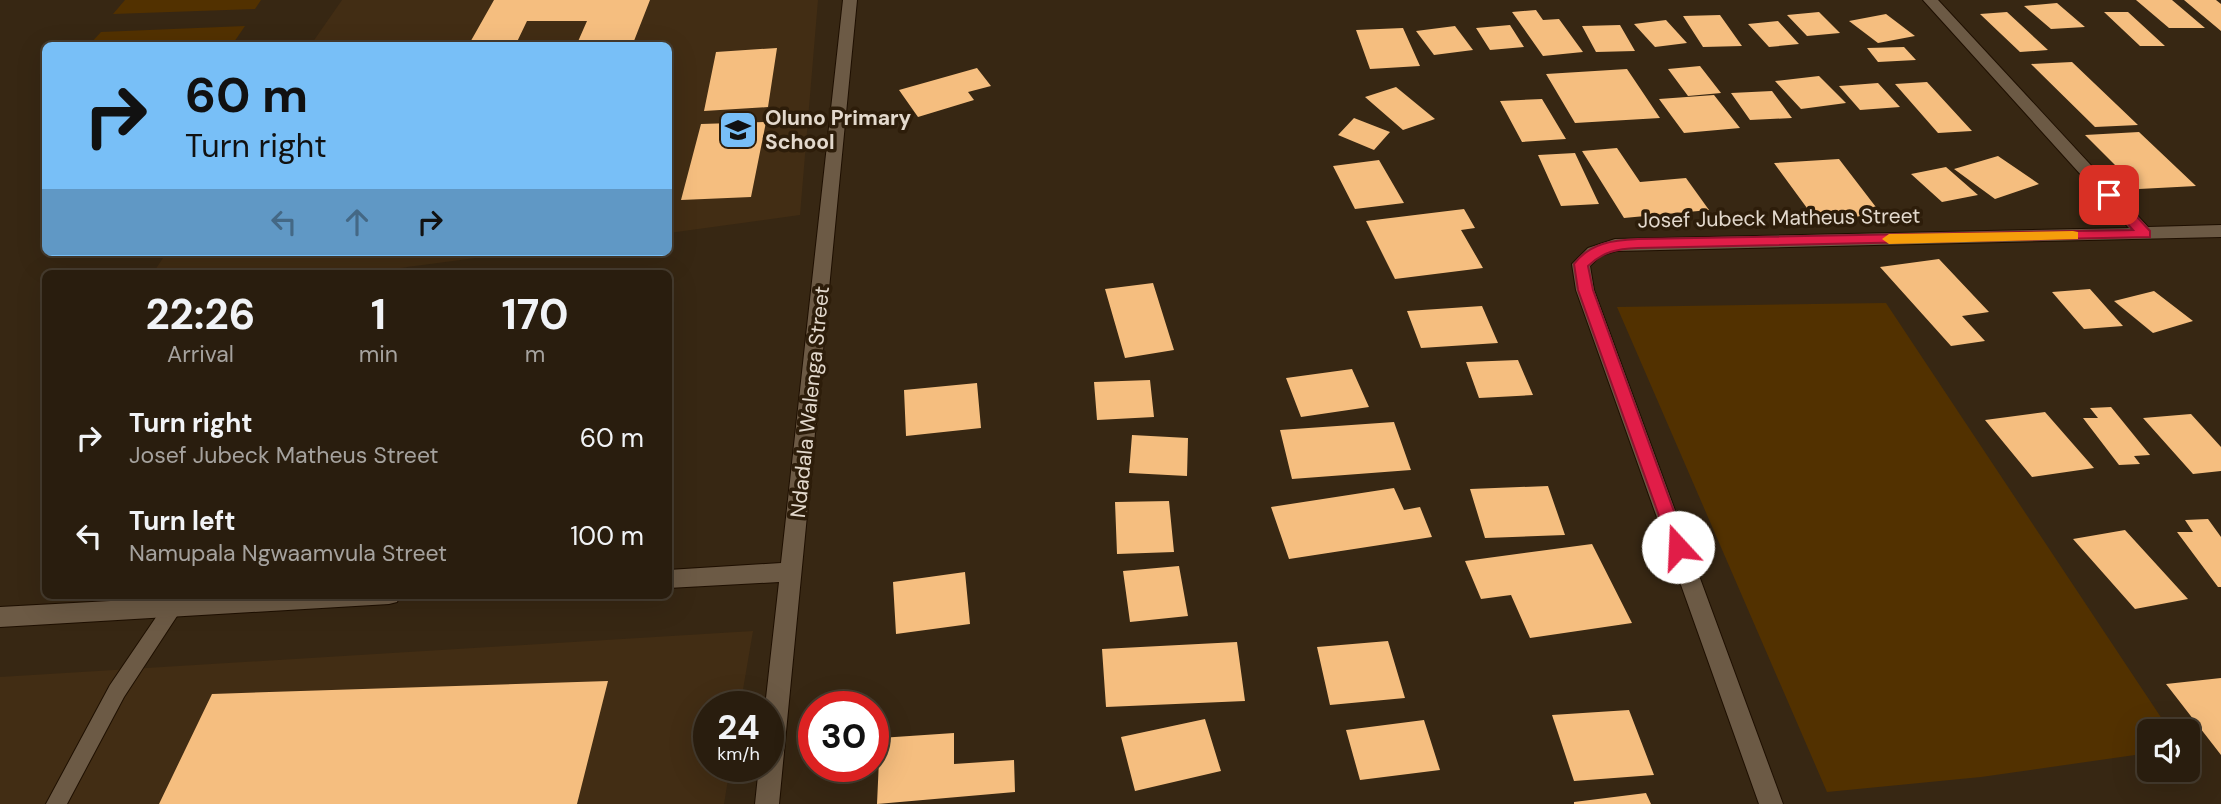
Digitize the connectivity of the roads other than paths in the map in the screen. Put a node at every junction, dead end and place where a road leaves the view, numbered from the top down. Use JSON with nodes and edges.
{"nodes":[{"id":1,"x":850,"y":0,"type":"edge"},
{"id":2,"x":1930,"y":0,"type":"edge"},
{"id":3,"x":2221,"y":231,"type":"edge"},
{"id":4,"x":2145,"y":234,"type":"junction"},
{"id":5,"x":792,"y":572,"type":"junction"},
{"id":6,"x":672,"y":579,"type":"edge"},
{"id":7,"x":317,"y":599,"type":"edge"},
{"id":8,"x":173,"y":607,"type":"junction"},
{"id":9,"x":0,"y":617,"type":"edge"},
{"id":10,"x":56,"y":804,"type":"edge"},
{"id":11,"x":767,"y":804,"type":"edge"},
{"id":12,"x":1771,"y":804,"type":"edge"}],
"edges":[{"from":1,"to":5,"type":"street","name":"Ndadala Walenga Street"},
{"from":2,"to":4,"type":"street"},
{"from":3,"to":4,"type":"street","name":"Josef Jubeck Matheus Street"},
{"from":4,"to":12,"type":"street","name":"Josef Jubeck Matheus Street"},
{"from":5,"to":6,"type":"street"},
{"from":5,"to":11,"type":"street","name":"Ndadala Walenga Street"},
{"from":7,"to":8,"type":"street"},
{"from":8,"to":9,"type":"street"},
{"from":8,"to":10,"type":"lane"}]}
